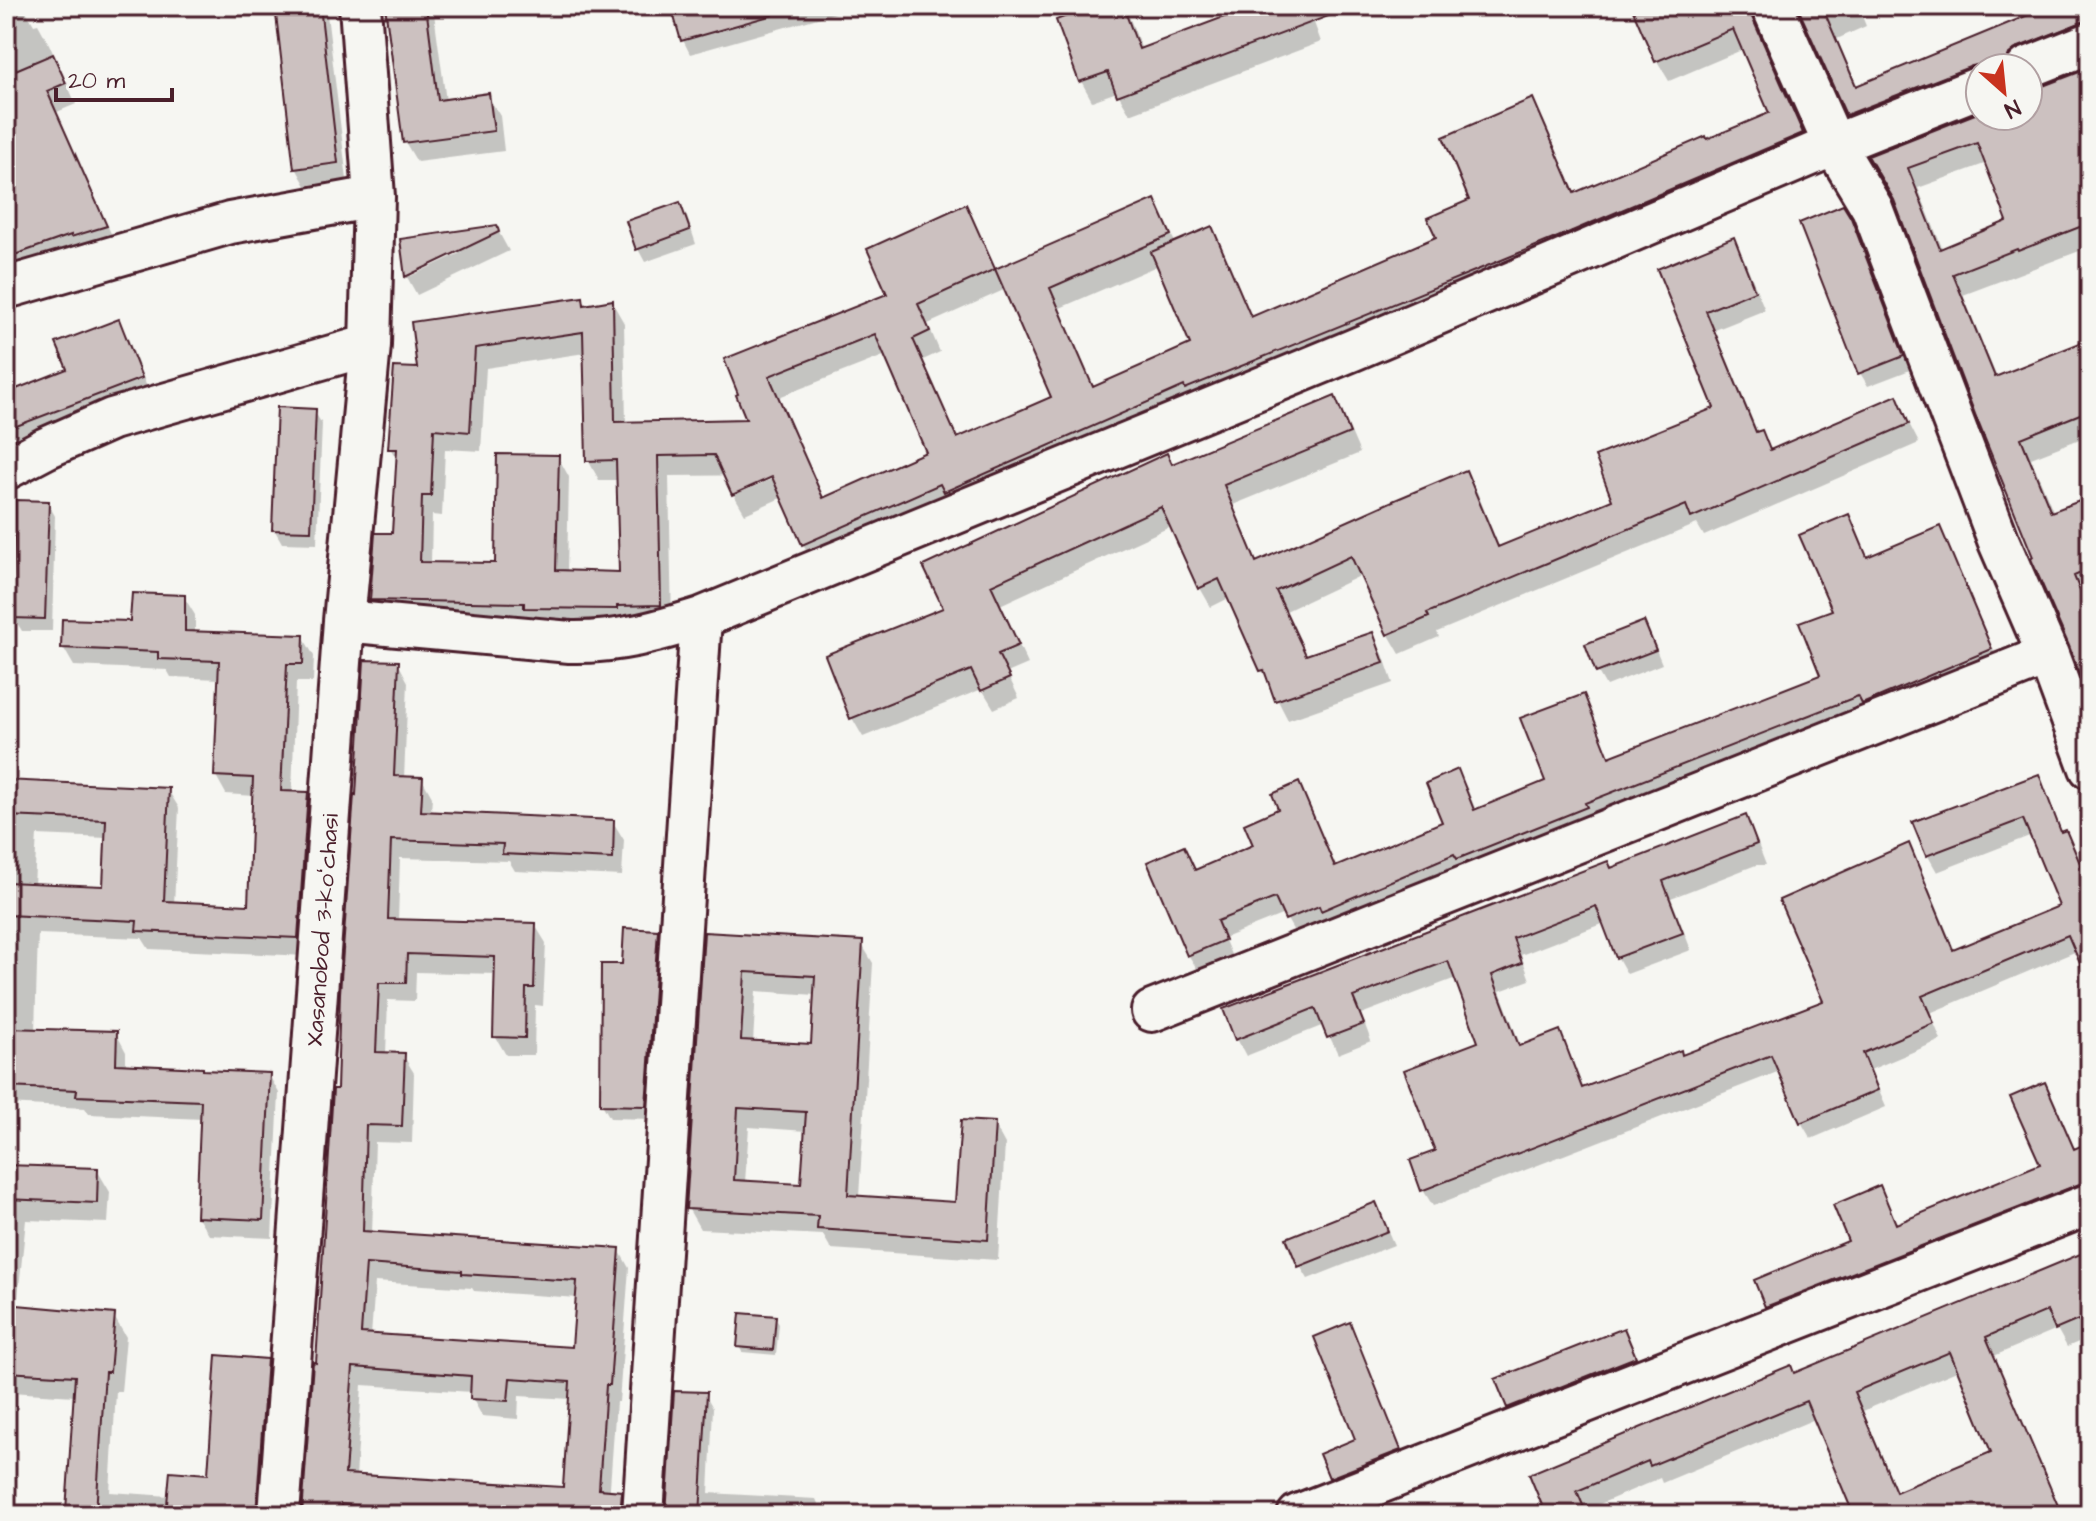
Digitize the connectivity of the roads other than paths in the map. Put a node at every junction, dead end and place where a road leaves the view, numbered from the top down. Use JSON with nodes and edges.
{"nodes":[{"id":1,"x":360,"y":6,"type":"edge"},
{"id":2,"x":1772,"y":6,"type":"edge"},
{"id":3,"x":2090,"y":43,"type":"edge"},
{"id":4,"x":2044,"y":61,"type":"edge"},
{"id":5,"x":1964,"y":93,"type":"edge"},
{"id":6,"x":1834,"y":145,"type":"junction"},
{"id":7,"x":374,"y":197,"type":"junction"},
{"id":8,"x":6,"y":284,"type":"edge"},
{"id":9,"x":370,"y":345,"type":"junction"},
{"id":10,"x":6,"y":469,"type":"edge"},
{"id":11,"x":701,"y":618,"type":"junction"},
{"id":12,"x":344,"y":621,"type":"junction"},
{"id":13,"x":2048,"y":655,"type":"junction"},
{"id":14,"x":2090,"y":768,"type":"edge"},
{"id":15,"x":1152,"y":1011,"type":"dead end"},
{"id":16,"x":2090,"y":1204,"type":"edge"},
{"id":17,"x":279,"y":1515,"type":"edge"},
{"id":18,"x":643,"y":1515,"type":"edge"},
{"id":19,"x":1298,"y":1515,"type":"edge"}],
"edges":[{"from":1,"to":7,"type":"street","name":"Xasanobod 3-koʻchasi"},
{"from":2,"to":6,"type":"street"},
{"from":3,"to":4,"type":"street"},
{"from":5,"to":6,"type":"street"},
{"from":6,"to":11,"type":"street"},
{"from":6,"to":13,"type":"street"},
{"from":7,"to":8,"type":"street"},
{"from":7,"to":9,"type":"street","name":"Xasanobod 3-koʻchasi"},
{"from":9,"to":10,"type":"street"},
{"from":9,"to":12,"type":"street","name":"Xasanobod 3-koʻchasi"},
{"from":11,"to":12,"type":"street"},
{"from":11,"to":18,"type":"street"},
{"from":12,"to":17,"type":"street","name":"Xasanobod 3-koʻchasi"},
{"from":13,"to":14,"type":"street"},
{"from":13,"to":15,"type":"street"},
{"from":16,"to":19,"type":"street"}]}
